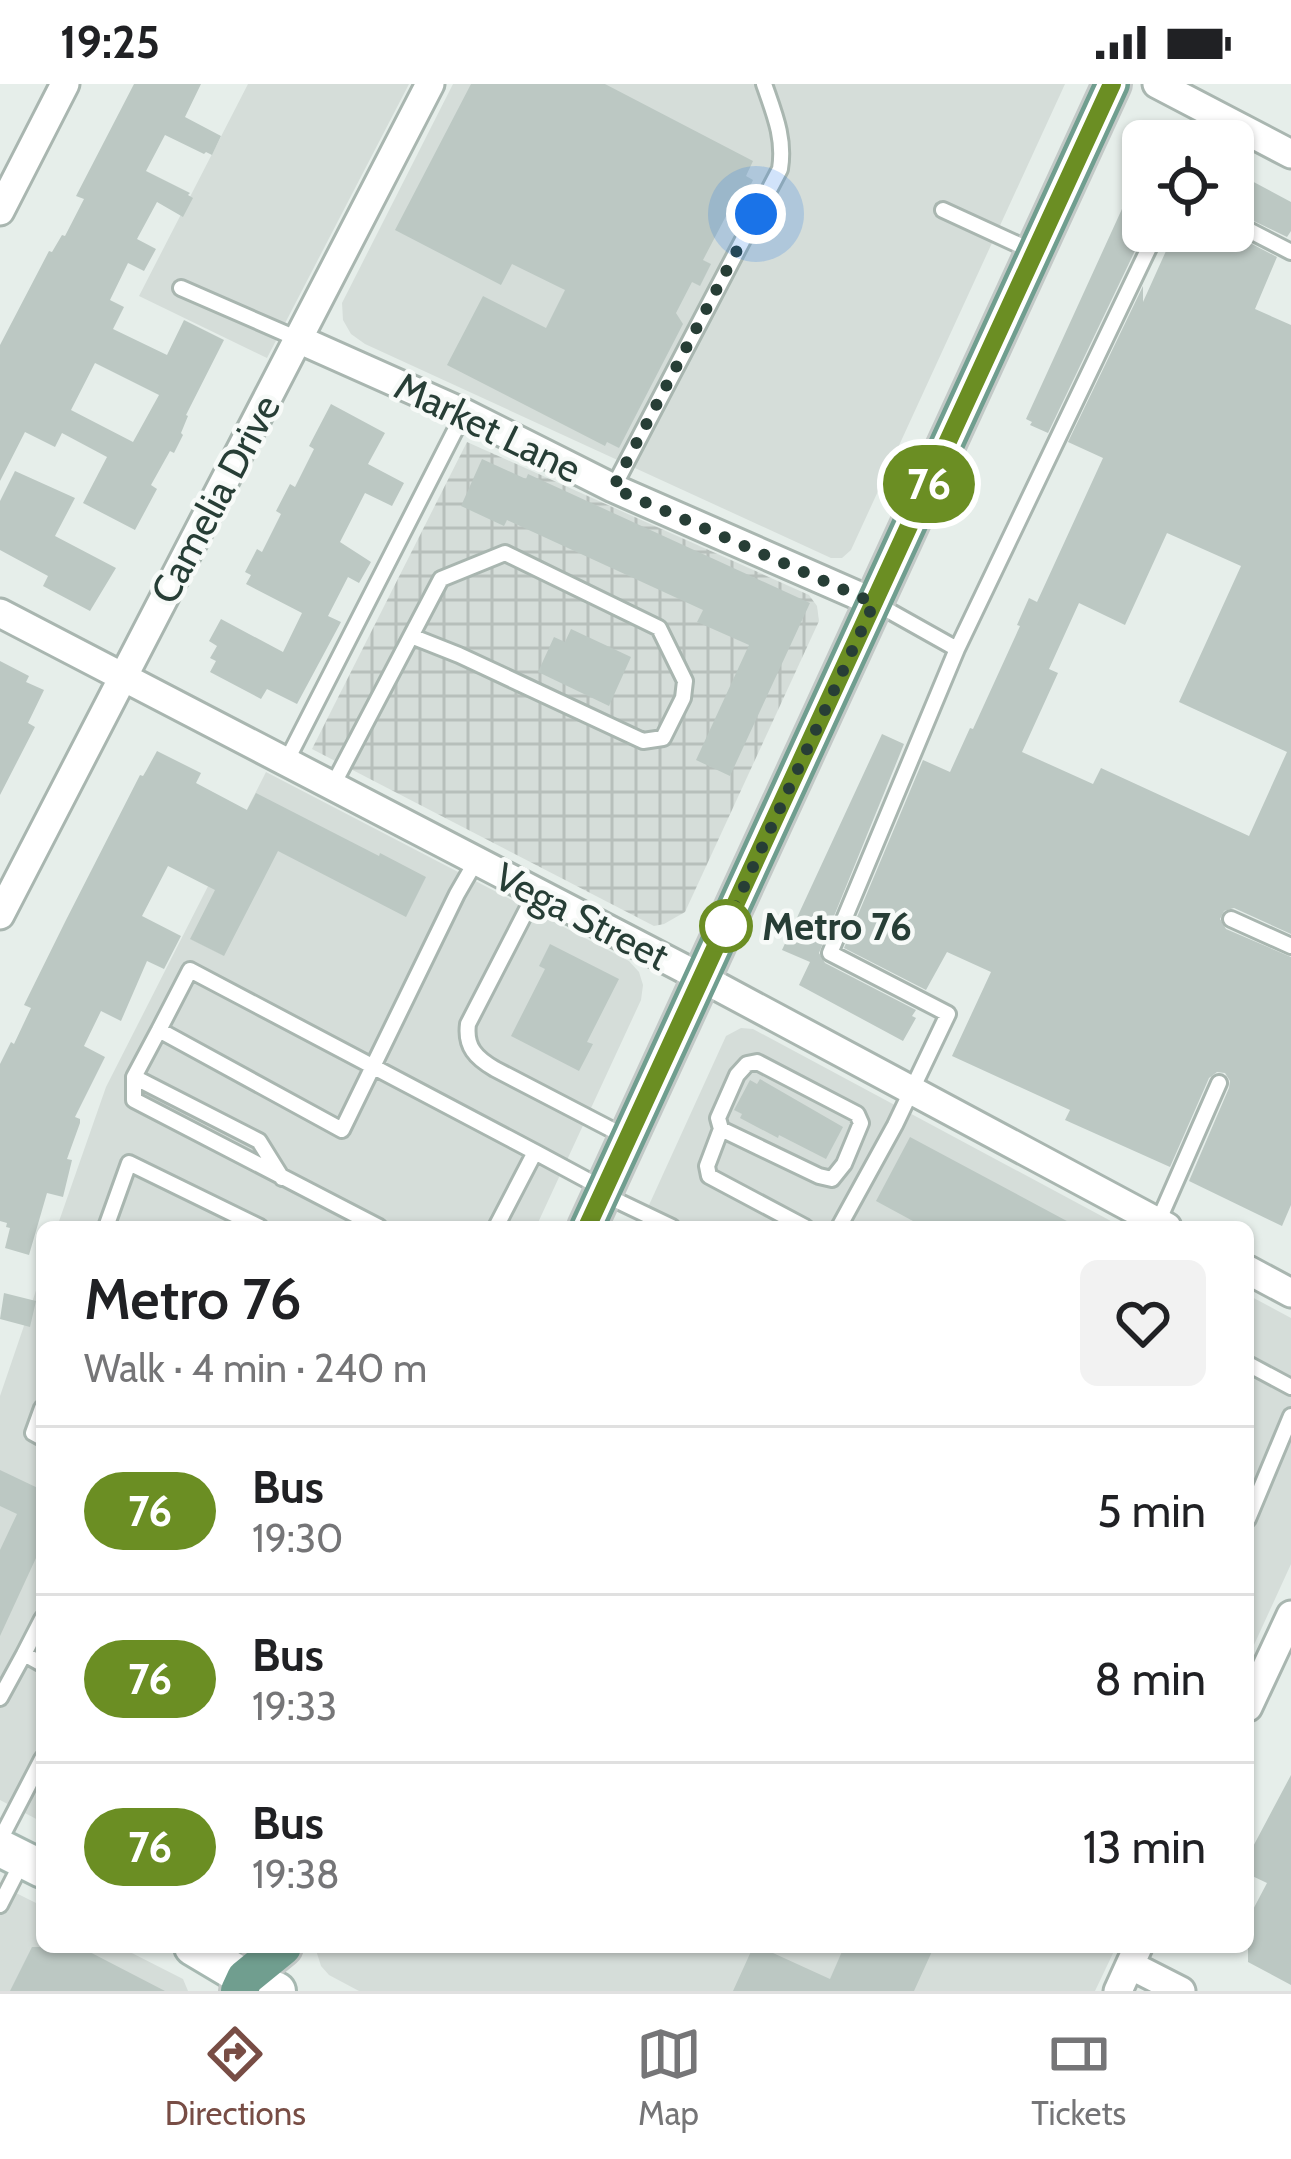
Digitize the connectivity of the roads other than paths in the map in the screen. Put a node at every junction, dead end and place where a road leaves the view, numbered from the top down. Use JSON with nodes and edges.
{"nodes":[{"id":1,"x":65,"y":84,"type":"edge"},
{"id":2,"x":430,"y":84,"type":"edge"},
{"id":3,"x":764,"y":84,"type":"edge"},
{"id":4,"x":1112,"y":84,"type":"edge"},
{"id":5,"x":1157,"y":84,"type":"edge"},
{"id":6,"x":1291,"y":154,"type":"edge"},
{"id":7,"x":943,"y":210,"type":"dead end"},
{"id":8,"x":0,"y":211,"type":"edge"},
{"id":9,"x":1254,"y":232,"type":"edge"},
{"id":10,"x":1035,"y":252,"type":"junction"},
{"id":11,"x":1147,"y":252,"type":"edge"},
{"id":12,"x":1291,"y":252,"type":"edge"},
{"id":13,"x":181,"y":288,"type":"dead end"},
{"id":14,"x":298,"y":339,"type":"junction"},
{"id":15,"x":464,"y":413,"type":"junction"},
{"id":16,"x":613,"y":488,"type":"junction"},
{"id":17,"x":874,"y":603,"type":"junction"},
{"id":18,"x":0,"y":613,"type":"edge"},
{"id":19,"x":410,"y":636,"type":"junction"},
{"id":20,"x":957,"y":650,"type":"junction"},
{"id":21,"x":122,"y":676,"type":"junction"},
{"id":22,"x":286,"y":762,"type":"junction"},
{"id":23,"x":333,"y":785,"type":"junction"},
{"id":24,"x":476,"y":861,"type":"junction"},
{"id":25,"x":536,"y":892,"type":"junction"},
{"id":26,"x":0,"y":915,"type":"edge"},
{"id":27,"x":1231,"y":919,"type":"dead end"},
{"id":28,"x":1291,"y":946,"type":"edge"},
{"id":29,"x":702,"y":978,"type":"junction"},
{"id":30,"x":155,"y":1037,"type":"junction"},
{"id":31,"x":374,"y":1067,"type":"junction"},
{"id":32,"x":134,"y":1077,"type":"junction"},
{"id":33,"x":1219,"y":1083,"type":"dead end"},
{"id":34,"x":911,"y":1090,"type":"junction"},
{"id":35,"x":721,"y":1129,"type":"junction"},
{"id":36,"x":628,"y":1138,"type":"junction"},
{"id":37,"x":535,"y":1152,"type":"junction"},
{"id":38,"x":282,"y":1178,"type":"junction"},
{"id":39,"x":598,"y":1204,"type":"edge"},
{"id":40,"x":108,"y":1221,"type":"edge"},
{"id":41,"x":248,"y":1221,"type":"edge"},
{"id":42,"x":367,"y":1221,"type":"edge"},
{"id":43,"x":499,"y":1221,"type":"edge"},
{"id":44,"x":653,"y":1221,"type":"edge"},
{"id":45,"x":794,"y":1221,"type":"edge"},
{"id":46,"x":841,"y":1221,"type":"edge"},
{"id":47,"x":1154,"y":1221,"type":"edge"},
{"id":48,"x":1165,"y":1221,"type":"edge"},
{"id":49,"x":1254,"y":1273,"type":"edge"},
{"id":50,"x":1291,"y":1293,"type":"edge"},
{"id":51,"x":1254,"y":1367,"type":"edge"},
{"id":52,"x":1291,"y":1387,"type":"edge"},
{"id":53,"x":1291,"y":1416,"type":"edge"},
{"id":54,"x":1254,"y":1505,"type":"edge"},
{"id":55,"x":1291,"y":1615,"type":"edge"},
{"id":56,"x":36,"y":1630,"type":"edge"},
{"id":57,"x":23,"y":1654,"type":"junction"},
{"id":58,"x":36,"y":1661,"type":"edge"},
{"id":59,"x":1280,"y":1669,"type":"edge"},
{"id":60,"x":0,"y":1698,"type":"edge"},
{"id":61,"x":1254,"y":1700,"type":"edge"},
{"id":62,"x":36,"y":1781,"type":"edge"},
{"id":63,"x":16,"y":1854,"type":"edge"},
{"id":64,"x":0,"y":1905,"type":"edge"},
{"id":65,"x":205,"y":1953,"type":"edge"},
{"id":66,"x":277,"y":1953,"type":"edge"},
{"id":67,"x":1134,"y":1956,"type":"edge"},
{"id":68,"x":251,"y":1977,"type":"edge"},
{"id":69,"x":1118,"y":1991,"type":"edge"},
{"id":70,"x":1180,"y":1991,"type":"edge"}],
"edges":[{"from":1,"to":8,"type":"street"},
{"from":2,"to":14,"type":"street","name":"Camelia Drive"},
{"from":3,"to":16,"type":"lane"},
{"from":4,"to":10,"type":"main road"},
{"from":5,"to":6,"type":"street"},
{"from":7,"to":10,"type":"lane"},
{"from":9,"to":12,"type":"lane"},
{"from":10,"to":17,"type":"main road"},
{"from":11,"to":20,"type":"lane"},
{"from":13,"to":14,"type":"lane"},
{"from":14,"to":15,"type":"street","name":"Market Lane"},
{"from":14,"to":21,"type":"street","name":"Camelia Drive"},
{"from":15,"to":16,"type":"street","name":"Market Lane"},
{"from":15,"to":22,"type":"lane"},
{"from":16,"to":17,"type":"street","name":"Market Lane"},
{"from":17,"to":20,"type":"lane"},
{"from":17,"to":29,"type":"main road"},
{"from":18,"to":21,"type":"street","name":"Vega Street"},
{"from":19,"to":19,"type":"lane"},
{"from":19,"to":23,"type":"lane"},
{"from":20,"to":34,"type":"lane"},
{"from":21,"to":22,"type":"street","name":"Vega Street"},
{"from":21,"to":26,"type":"street","name":"Camelia Drive"},
{"from":22,"to":23,"type":"street","name":"Vega Street"},
{"from":23,"to":24,"type":"street","name":"Vega Street"},
{"from":24,"to":25,"type":"street","name":"Vega Street"},
{"from":24,"to":31,"type":"lane"},
{"from":25,"to":29,"type":"street","name":"Vega Street"},
{"from":25,"to":36,"type":"lane"},
{"from":27,"to":28,"type":"lane"},
{"from":29,"to":34,"type":"street","name":"Vega Street"},
{"from":29,"to":36,"type":"main road"},
{"from":30,"to":31,"type":"lane"},
{"from":30,"to":31,"type":"lane"},
{"from":30,"to":32,"type":"lane"},
{"from":31,"to":37,"type":"lane"},
{"from":32,"to":38,"type":"lane"},
{"from":32,"to":38,"type":"lane"},
{"from":33,"to":48,"type":"lane"},
{"from":34,"to":46,"type":"lane"},
{"from":34,"to":47,"type":"street","name":"Vega Street"},
{"from":35,"to":35,"type":"lane"},
{"from":35,"to":45,"type":"lane"},
{"from":36,"to":39,"type":"main road"},
{"from":37,"to":39,"type":"lane"},
{"from":37,"to":43,"type":"lane"},
{"from":38,"to":42,"type":"lane"},
{"from":39,"to":44,"type":"lane"},
{"from":40,"to":41,"type":"lane"},
{"from":49,"to":50,"type":"street"},
{"from":51,"to":52,"type":"lane"},
{"from":53,"to":54,"type":"lane"},
{"from":55,"to":59,"type":"street"},
{"from":56,"to":57,"type":"lane"},
{"from":57,"to":58,"type":"lane"},
{"from":57,"to":60,"type":"lane"},
{"from":59,"to":61,"type":"street"},
{"from":62,"to":63,"type":"lane"},
{"from":63,"to":64,"type":"lane"},
{"from":65,"to":68,"type":"main road"},
{"from":66,"to":68,"type":"main road"},
{"from":67,"to":69,"type":"street"},
{"from":67,"to":70,"type":"street"}]}
